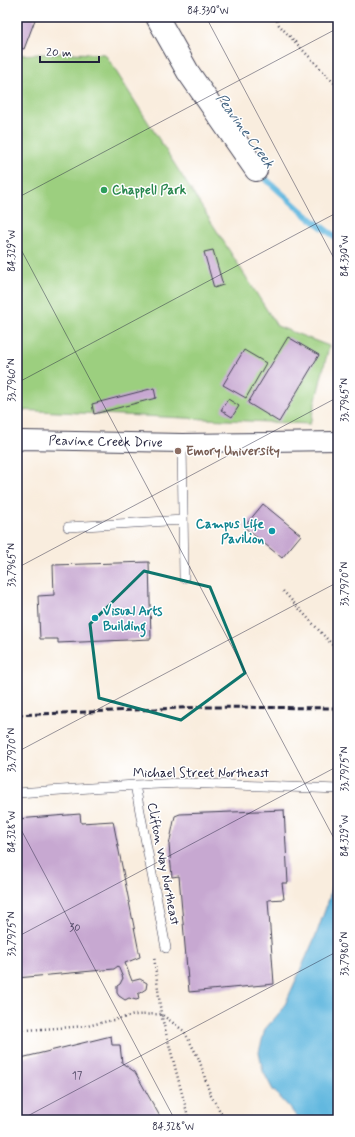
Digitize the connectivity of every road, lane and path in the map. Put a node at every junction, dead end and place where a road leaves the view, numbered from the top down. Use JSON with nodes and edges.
{"nodes":[{"id":1,"x":156,"y":17,"type":"edge"},
{"id":2,"x":275,"y":17,"type":"edge"},
{"id":3,"x":338,"y":87,"type":"edge"},
{"id":4,"x":256,"y":170,"type":"dead end"},
{"id":5,"x":338,"y":441,"type":"edge"},
{"id":6,"x":17,"y":442,"type":"edge"},
{"id":7,"x":182,"y":442,"type":"junction"},
{"id":8,"x":183,"y":520,"type":"junction"},
{"id":9,"x":68,"y":527,"type":"dead end"},
{"id":10,"x":184,"y":578,"type":"dead end"},
{"id":11,"x":283,"y":591,"type":"dead end"},
{"id":12,"x":338,"y":651,"type":"edge"},
{"id":13,"x":135,"y":785,"type":"junction"},
{"id":14,"x":338,"y":789,"type":"edge"},
{"id":15,"x":17,"y":793,"type":"edge"},
{"id":16,"x":166,"y":948,"type":"joint"},
{"id":17,"x":160,"y":1014,"type":"junction"},
{"id":18,"x":17,"y":1029,"type":"edge"},
{"id":19,"x":189,"y":1120,"type":"edge"},
{"id":20,"x":225,"y":1120,"type":"edge"}],
"edges":[{"from":1,"to":4,"type":"main road"},
{"from":2,"to":3,"type":"path"},
{"from":5,"to":7,"type":"street","name":"Peavine Creek Drive"},
{"from":6,"to":7,"type":"street","name":"Peavine Creek Drive"},
{"from":7,"to":8,"type":"lane"},
{"from":8,"to":9,"type":"lane"},
{"from":8,"to":10,"type":"lane"},
{"from":11,"to":12,"type":"path"},
{"from":13,"to":14,"type":"lane","name":"Michael Street Northeast"},
{"from":13,"to":15,"type":"lane","name":"Michael Street Northeast"},
{"from":13,"to":16,"type":"lane","name":"Clifton Way Northeast"},
{"from":16,"to":17,"type":"path"},
{"from":17,"to":18,"type":"path"},
{"from":17,"to":19,"type":"path"},
{"from":17,"to":20,"type":"path"}]}
